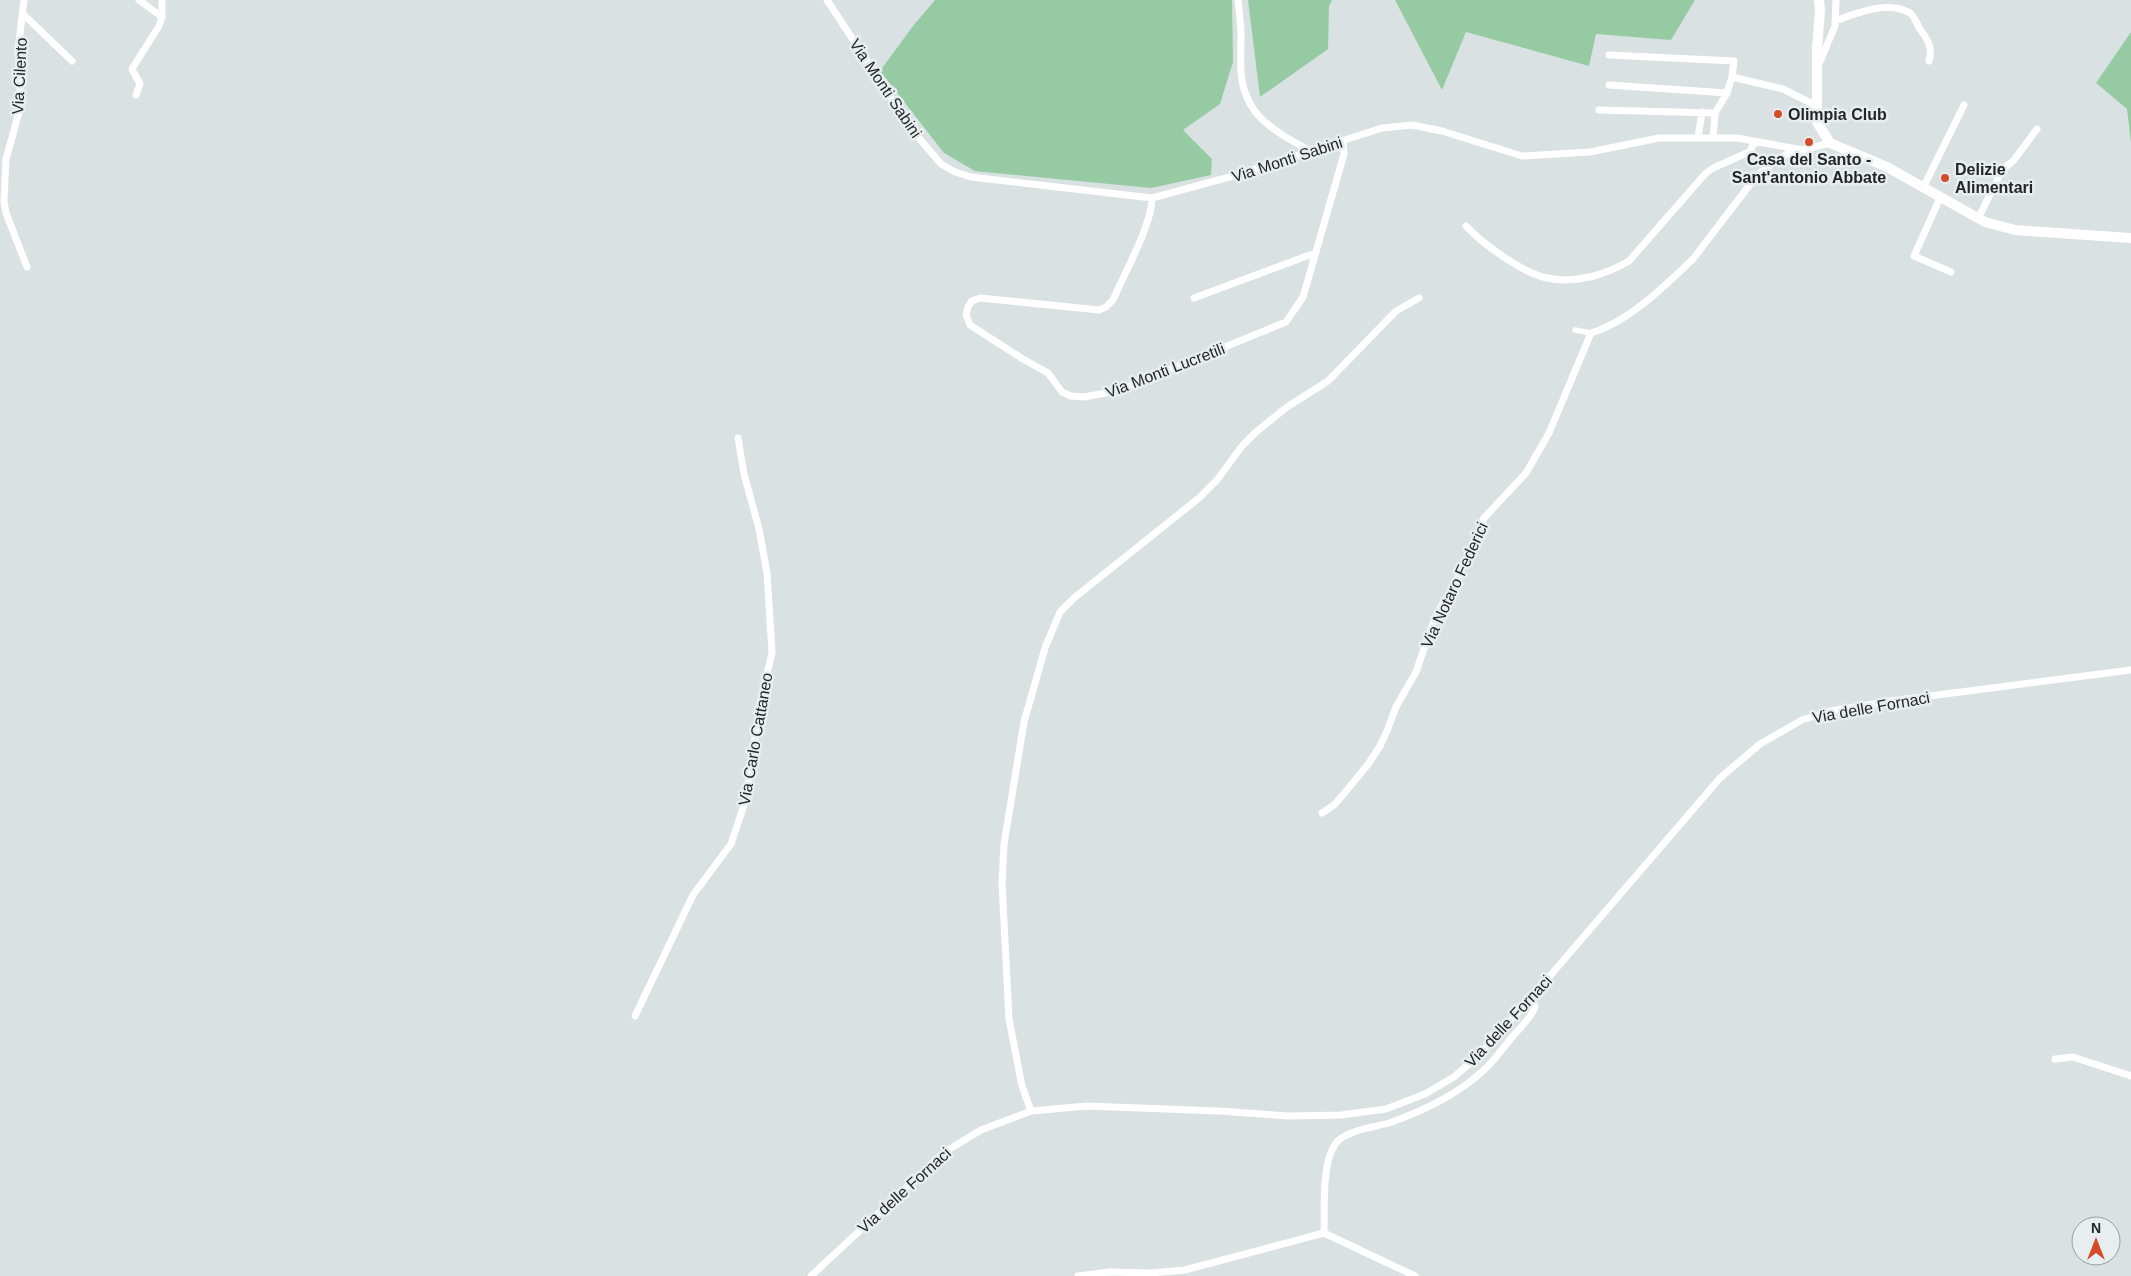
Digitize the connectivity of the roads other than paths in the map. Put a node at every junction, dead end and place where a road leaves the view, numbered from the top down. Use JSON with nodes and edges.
{"nodes":[{"id":1,"x":24,"y":0,"type":"edge"},
{"id":2,"x":139,"y":0,"type":"edge"},
{"id":3,"x":162,"y":0,"type":"edge"},
{"id":4,"x":827,"y":0,"type":"edge"},
{"id":5,"x":1238,"y":0,"type":"edge"},
{"id":6,"x":1819,"y":0,"type":"edge"},
{"id":7,"x":1836,"y":0,"type":"edge"},
{"id":8,"x":23,"y":14,"type":"junction"},
{"id":9,"x":162,"y":17,"type":"junction"},
{"id":10,"x":1835,"y":21,"type":"junction"},
{"id":11,"x":1609,"y":55,"type":"dead end"},
{"id":12,"x":72,"y":61,"type":"dead end"},
{"id":13,"x":1929,"y":61,"type":"dead end"},
{"id":14,"x":1817,"y":66,"type":"junction"},
{"id":15,"x":1732,"y":77,"type":"junction"},
{"id":16,"x":1609,"y":84,"type":"dead end"},
{"id":17,"x":1727,"y":93,"type":"junction"},
{"id":18,"x":136,"y":96,"type":"dead end"},
{"id":19,"x":1964,"y":105,"type":"dead end"},
{"id":20,"x":1818,"y":106,"type":"junction"},
{"id":21,"x":1599,"y":110,"type":"dead end"},
{"id":22,"x":1702,"y":112,"type":"junction"},
{"id":23,"x":1715,"y":112,"type":"junction"},
{"id":24,"x":2037,"y":129,"type":"dead end"},
{"id":25,"x":1698,"y":138,"type":"junction"},
{"id":26,"x":1713,"y":138,"type":"junction"},
{"id":27,"x":1344,"y":141,"type":"junction"},
{"id":28,"x":1755,"y":142,"type":"junction"},
{"id":29,"x":1830,"y":143,"type":"junction"},
{"id":30,"x":1794,"y":149,"type":"junction"},
{"id":31,"x":1310,"y":152,"type":"junction"},
{"id":32,"x":1923,"y":188,"type":"junction"},
{"id":33,"x":1152,"y":198,"type":"junction"},
{"id":34,"x":1940,"y":198,"type":"junction"},
{"id":35,"x":1978,"y":219,"type":"junction"},
{"id":36,"x":1466,"y":226,"type":"dead end"},
{"id":37,"x":2131,"y":238,"type":"edge"},
{"id":38,"x":1315,"y":253,"type":"junction"},
{"id":39,"x":27,"y":267,"type":"dead end"},
{"id":40,"x":1950,"y":272,"type":"dead end"},
{"id":41,"x":1194,"y":298,"type":"dead end"},
{"id":42,"x":1419,"y":298,"type":"dead end"},
{"id":43,"x":1576,"y":330,"type":"dead end"},
{"id":44,"x":1591,"y":334,"type":"junction"},
{"id":45,"x":738,"y":438,"type":"dead end"},
{"id":46,"x":2131,"y":670,"type":"edge"},
{"id":47,"x":1322,"y":814,"type":"dead end"},
{"id":48,"x":1531,"y":998,"type":"junction"},
{"id":49,"x":635,"y":1016,"type":"dead end"},
{"id":50,"x":2055,"y":1059,"type":"dead end"},
{"id":51,"x":2131,"y":1076,"type":"edge"},
{"id":52,"x":1032,"y":1111,"type":"junction"},
{"id":53,"x":1324,"y":1233,"type":"junction"},
{"id":54,"x":810,"y":1276,"type":"edge"},
{"id":55,"x":1078,"y":1276,"type":"edge"},
{"id":56,"x":1415,"y":1276,"type":"edge"}],
"edges":[{"from":1,"to":8,"type":"street","name":"Via Cilento"},
{"from":2,"to":9,"type":"street"},
{"from":3,"to":9,"type":"street"},
{"from":4,"to":33,"type":"street","name":"Via Monti Sabini"},
{"from":5,"to":31,"type":"street"},
{"from":6,"to":14,"type":"main road"},
{"from":7,"to":10,"type":"street"},
{"from":8,"to":12,"type":"street"},
{"from":8,"to":39,"type":"street","name":"Via Cilento"},
{"from":9,"to":18,"type":"street"},
{"from":10,"to":13,"type":"street"},
{"from":10,"to":14,"type":"street"},
{"from":11,"to":15,"type":"street"},
{"from":14,"to":20,"type":"main road"},
{"from":15,"to":17,"type":"street"},
{"from":15,"to":20,"type":"street"},
{"from":16,"to":17,"type":"street"},
{"from":17,"to":23,"type":"street"},
{"from":19,"to":32,"type":"street"},
{"from":20,"to":29,"type":"main road"},
{"from":21,"to":22,"type":"street"},
{"from":22,"to":23,"type":"street"},
{"from":22,"to":25,"type":"street"},
{"from":23,"to":26,"type":"street"},
{"from":24,"to":35,"type":"street"},
{"from":25,"to":26,"type":"street","name":"Via Monti Sabini"},
{"from":25,"to":27,"type":"street","name":"Via Monti Sabini"},
{"from":26,"to":28,"type":"street","name":"Via Monti Sabini"},
{"from":27,"to":31,"type":"street","name":"Via Monti Sabini"},
{"from":27,"to":38,"type":"street","name":"Via Monti Lucretili"},
{"from":28,"to":30,"type":"street","name":"Via Monti Sabini"},
{"from":28,"to":36,"type":"street"},
{"from":29,"to":30,"type":"street","name":"Via Monti Sabini"},
{"from":29,"to":32,"type":"main road"},
{"from":30,"to":44,"type":"street"},
{"from":31,"to":33,"type":"street","name":"Via Monti Sabini"},
{"from":32,"to":34,"type":"main road"},
{"from":33,"to":38,"type":"street","name":"Via Monti Lucretili"},
{"from":34,"to":35,"type":"main road"},
{"from":34,"to":40,"type":"street"},
{"from":35,"to":37,"type":"main road"},
{"from":38,"to":41,"type":"street"},
{"from":42,"to":52,"type":"street"},
{"from":43,"to":44,"type":"street"},
{"from":44,"to":47,"type":"street","name":"Via Notaro Federici"},
{"from":45,"to":49,"type":"street","name":"Via Carlo Cattaneo"},
{"from":46,"to":48,"type":"street","name":"Via delle Fornaci"},
{"from":48,"to":52,"type":"street","name":"Via delle Fornaci"},
{"from":48,"to":53,"type":"street"},
{"from":50,"to":51,"type":"street"},
{"from":52,"to":54,"type":"street","name":"Via delle Fornaci"},
{"from":53,"to":55,"type":"street"},
{"from":53,"to":56,"type":"street"}]}
